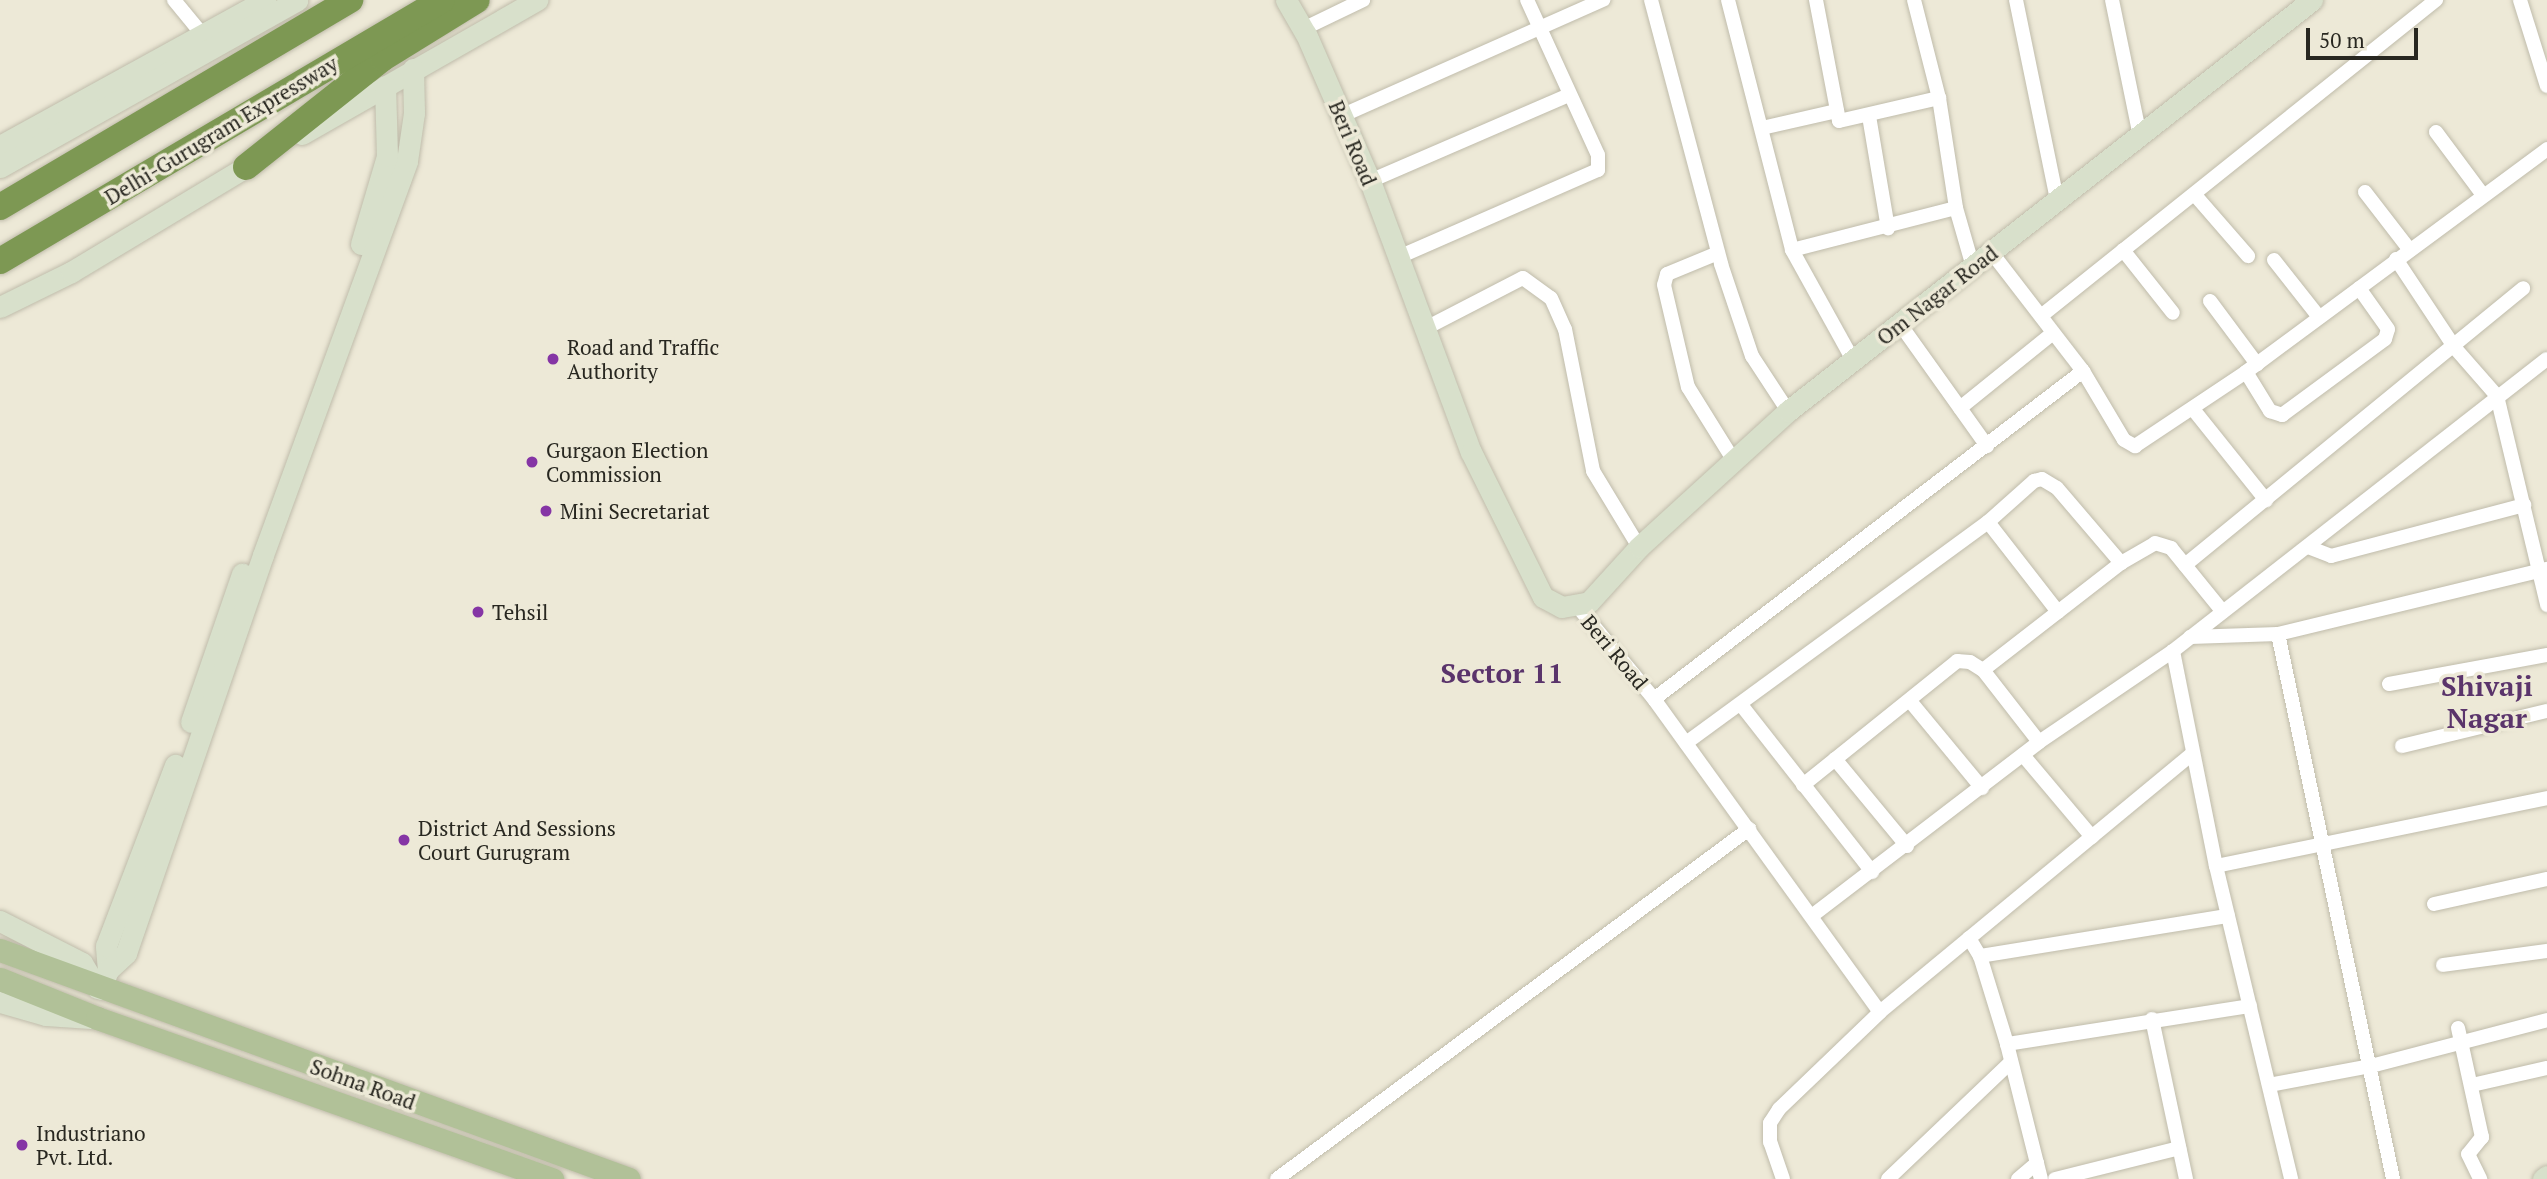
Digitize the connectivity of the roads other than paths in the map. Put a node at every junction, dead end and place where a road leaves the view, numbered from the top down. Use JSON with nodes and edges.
{"nodes":[{"id":1,"x":174,"y":0,"type":"edge"},
{"id":2,"x":266,"y":0,"type":"edge"},
{"id":3,"x":297,"y":0,"type":"edge"},
{"id":4,"x":350,"y":0,"type":"edge"},
{"id":5,"x":442,"y":0,"type":"edge"},
{"id":6,"x":477,"y":0,"type":"edge"},
{"id":7,"x":537,"y":0,"type":"edge"},
{"id":8,"x":1286,"y":0,"type":"edge"},
{"id":9,"x":1363,"y":0,"type":"edge"},
{"id":10,"x":1527,"y":0,"type":"edge"},
{"id":11,"x":1603,"y":0,"type":"edge"},
{"id":12,"x":1651,"y":0,"type":"edge"},
{"id":13,"x":1728,"y":0,"type":"edge"},
{"id":14,"x":1816,"y":0,"type":"edge"},
{"id":15,"x":1914,"y":0,"type":"edge"},
{"id":16,"x":2016,"y":0,"type":"edge"},
{"id":17,"x":2112,"y":0,"type":"edge"},
{"id":18,"x":2312,"y":0,"type":"edge"},
{"id":19,"x":2436,"y":0,"type":"edge"},
{"id":20,"x":2520,"y":0,"type":"edge"},
{"id":21,"x":1303,"y":29,"type":"junction"},
{"id":22,"x":1542,"y":29,"type":"junction"},
{"id":23,"x":209,"y":42,"type":"junction"},
{"id":24,"x":413,"y":69,"type":"junction"},
{"id":25,"x":385,"y":86,"type":"junction"},
{"id":26,"x":2547,"y":86,"type":"edge"},
{"id":27,"x":1569,"y":95,"type":"junction"},
{"id":28,"x":1939,"y":98,"type":"junction"},
{"id":29,"x":1837,"y":111,"type":"junction"},
{"id":30,"x":1341,"y":116,"type":"junction"},
{"id":31,"x":1869,"y":116,"type":"junction"},
{"id":32,"x":1762,"y":128,"type":"junction"},
{"id":33,"x":2437,"y":132,"type":"dead end"},
{"id":34,"x":2140,"y":136,"type":"junction"},
{"id":35,"x":0,"y":146,"type":"edge"},
{"id":36,"x":2547,"y":149,"type":"edge"},
{"id":37,"x":0,"y":167,"type":"edge"},
{"id":38,"x":246,"y":167,"type":"junction"},
{"id":39,"x":1370,"y":181,"type":"junction"},
{"id":40,"x":2365,"y":192,"type":"dead end"},
{"id":41,"x":2195,"y":195,"type":"junction"},
{"id":42,"x":2483,"y":195,"type":"junction"},
{"id":43,"x":2057,"y":200,"type":"junction"},
{"id":44,"x":0,"y":206,"type":"edge"},
{"id":45,"x":1956,"y":208,"type":"junction"},
{"id":46,"x":1888,"y":228,"type":"junction"},
{"id":47,"x":2409,"y":249,"type":"junction"},
{"id":48,"x":1792,"y":250,"type":"junction"},
{"id":49,"x":2123,"y":250,"type":"junction"},
{"id":50,"x":1718,"y":253,"type":"junction"},
{"id":51,"x":1992,"y":253,"type":"junction"},
{"id":52,"x":1401,"y":256,"type":"junction"},
{"id":53,"x":2248,"y":256,"type":"dead end"},
{"id":54,"x":2396,"y":259,"type":"junction"},
{"id":55,"x":2274,"y":260,"type":"dead end"},
{"id":56,"x":0,"y":261,"type":"edge"},
{"id":57,"x":1973,"y":267,"type":"junction"},
{"id":58,"x":2358,"y":288,"type":"junction"},
{"id":59,"x":2523,"y":288,"type":"dead end"},
{"id":60,"x":2210,"y":302,"type":"dead end"},
{"id":61,"x":0,"y":307,"type":"edge"},
{"id":62,"x":2173,"y":313,"type":"dead end"},
{"id":63,"x":2041,"y":316,"type":"junction"},
{"id":64,"x":2319,"y":317,"type":"junction"},
{"id":65,"x":1900,"y":324,"type":"junction"},
{"id":66,"x":1424,"y":329,"type":"junction"},
{"id":67,"x":2053,"y":332,"type":"junction"},
{"id":68,"x":2455,"y":348,"type":"junction"},
{"id":69,"x":2547,"y":359,"type":"edge"},
{"id":70,"x":1853,"y":360,"type":"junction"},
{"id":71,"x":2252,"y":368,"type":"junction"},
{"id":72,"x":2083,"y":372,"type":"junction"},
{"id":73,"x":2497,"y":396,"type":"junction"},
{"id":74,"x":1960,"y":408,"type":"junction"},
{"id":75,"x":2193,"y":409,"type":"junction"},
{"id":76,"x":1788,"y":411,"type":"junction"},
{"id":77,"x":1987,"y":446,"type":"junction"},
{"id":78,"x":1734,"y":461,"type":"junction"},
{"id":79,"x":2266,"y":500,"type":"junction"},
{"id":80,"x":2524,"y":505,"type":"junction"},
{"id":81,"x":1988,"y":522,"type":"junction"},
{"id":82,"x":1639,"y":547,"type":"junction"},
{"id":83,"x":2308,"y":547,"type":"junction"},
{"id":84,"x":2121,"y":563,"type":"junction"},
{"id":85,"x":2185,"y":565,"type":"junction"},
{"id":86,"x":2544,"y":570,"type":"edge"},
{"id":87,"x":2547,"y":605,"type":"edge"},
{"id":88,"x":1578,"y":607,"type":"junction"},
{"id":89,"x":2058,"y":612,"type":"junction"},
{"id":90,"x":2223,"y":612,"type":"junction"},
{"id":91,"x":2278,"y":634,"type":"junction"},
{"id":92,"x":2190,"y":637,"type":"junction"},
{"id":93,"x":2173,"y":650,"type":"junction"},
{"id":94,"x":2547,"y":655,"type":"edge"},
{"id":95,"x":1983,"y":670,"type":"junction"},
{"id":96,"x":2389,"y":684,"type":"dead end"},
{"id":97,"x":1654,"y":699,"type":"junction"},
{"id":98,"x":1910,"y":701,"type":"junction"},
{"id":99,"x":1742,"y":706,"type":"junction"},
{"id":100,"x":2547,"y":711,"type":"edge"},
{"id":101,"x":2039,"y":742,"type":"junction"},
{"id":102,"x":1686,"y":743,"type":"junction"},
{"id":103,"x":2402,"y":746,"type":"dead end"},
{"id":104,"x":2023,"y":755,"type":"junction"},
{"id":105,"x":2191,"y":755,"type":"junction"},
{"id":106,"x":1835,"y":759,"type":"junction"},
{"id":107,"x":1803,"y":785,"type":"junction"},
{"id":108,"x":1982,"y":788,"type":"junction"},
{"id":109,"x":2547,"y":798,"type":"edge"},
{"id":110,"x":1749,"y":829,"type":"junction"},
{"id":111,"x":2092,"y":836,"type":"junction"},
{"id":112,"x":2325,"y":842,"type":"junction"},
{"id":113,"x":1907,"y":846,"type":"junction"},
{"id":114,"x":2216,"y":866,"type":"junction"},
{"id":115,"x":1872,"y":872,"type":"junction"},
{"id":116,"x":2547,"y":878,"type":"edge"},
{"id":117,"x":2434,"y":904,"type":"dead end"},
{"id":118,"x":1813,"y":915,"type":"junction"},
{"id":119,"x":2228,"y":916,"type":"junction"},
{"id":120,"x":0,"y":921,"type":"edge"},
{"id":121,"x":1969,"y":938,"type":"junction"},
{"id":122,"x":0,"y":950,"type":"edge"},
{"id":123,"x":2547,"y":951,"type":"edge"},
{"id":124,"x":1980,"y":956,"type":"junction"},
{"id":125,"x":2443,"y":965,"type":"dead end"},
{"id":126,"x":0,"y":979,"type":"edge"},
{"id":127,"x":102,"y":983,"type":"junction"},
{"id":128,"x":0,"y":1002,"type":"edge"},
{"id":129,"x":2250,"y":1006,"type":"junction"},
{"id":130,"x":1880,"y":1012,"type":"junction"},
{"id":131,"x":97,"y":1018,"type":"junction"},
{"id":132,"x":2152,"y":1019,"type":"junction"},
{"id":133,"x":2547,"y":1020,"type":"edge"},
{"id":134,"x":2459,"y":1034,"type":"junction"},
{"id":135,"x":2007,"y":1044,"type":"junction"},
{"id":136,"x":2011,"y":1062,"type":"junction"},
{"id":137,"x":2371,"y":1066,"type":"junction"},
{"id":138,"x":2547,"y":1068,"type":"edge"},
{"id":139,"x":2269,"y":1085,"type":"junction"},
{"id":140,"x":2472,"y":1085,"type":"junction"},
{"id":141,"x":2179,"y":1148,"type":"junction"},
{"id":142,"x":2037,"y":1163,"type":"junction"},
{"id":143,"x":2547,"y":1176,"type":"edge"},
{"id":144,"x":1890,"y":1178,"type":"edge"},
{"id":145,"x":552,"y":1179,"type":"edge"},
{"id":146,"x":629,"y":1179,"type":"edge"},
{"id":147,"x":1278,"y":1179,"type":"edge"},
{"id":148,"x":1783,"y":1179,"type":"edge"},
{"id":149,"x":2018,"y":1179,"type":"edge"},
{"id":150,"x":2041,"y":1179,"type":"edge"},
{"id":151,"x":2055,"y":1179,"type":"edge"},
{"id":152,"x":2186,"y":1179,"type":"edge"},
{"id":153,"x":2291,"y":1179,"type":"edge"},
{"id":154,"x":2393,"y":1179,"type":"edge"},
{"id":155,"x":2480,"y":1179,"type":"edge"},
{"id":156,"x":2543,"y":1179,"type":"edge"}],
"edges":[{"from":1,"to":23,"type":"street"},
{"from":2,"to":23,"type":"street"},
{"from":3,"to":23,"type":"street"},
{"from":4,"to":44,"type":"highway"},
{"from":5,"to":56,"type":"highway","name":"Delhi-Gurugram Expressway"},
{"from":6,"to":38,"type":"highway"},
{"from":7,"to":24,"type":"street"},
{"from":8,"to":21,"type":"street","name":"Beri Road"},
{"from":9,"to":21,"type":"street"},
{"from":10,"to":22,"type":"street"},
{"from":11,"to":22,"type":"street"},
{"from":12,"to":50,"type":"street"},
{"from":13,"to":32,"type":"street"},
{"from":14,"to":29,"type":"street"},
{"from":15,"to":28,"type":"street"},
{"from":16,"to":43,"type":"street"},
{"from":17,"to":34,"type":"street"},
{"from":18,"to":34,"type":"street","name":"Om Nagar Road"},
{"from":19,"to":41,"type":"street"},
{"from":20,"to":26,"type":"street"},
{"from":21,"to":30,"type":"street","name":"Beri Road"},
{"from":22,"to":27,"type":"street"},
{"from":22,"to":30,"type":"street"},
{"from":23,"to":35,"type":"street"},
{"from":23,"to":37,"type":"street"},
{"from":24,"to":25,"type":"street"},
{"from":24,"to":127,"type":"street"},
{"from":25,"to":38,"type":"street"},
{"from":25,"to":127,"type":"street"},
{"from":27,"to":39,"type":"street"},
{"from":27,"to":52,"type":"street"},
{"from":28,"to":31,"type":"street"},
{"from":28,"to":45,"type":"street"},
{"from":29,"to":31,"type":"street"},
{"from":29,"to":32,"type":"street"},
{"from":30,"to":39,"type":"street","name":"Beri Road"},
{"from":31,"to":46,"type":"street"},
{"from":32,"to":48,"type":"street"},
{"from":33,"to":42,"type":"street"},
{"from":34,"to":43,"type":"street","name":"Om Nagar Road"},
{"from":36,"to":42,"type":"street"},
{"from":38,"to":61,"type":"street"},
{"from":39,"to":52,"type":"street","name":"Beri Road"},
{"from":40,"to":47,"type":"street"},
{"from":41,"to":49,"type":"street"},
{"from":41,"to":53,"type":"street"},
{"from":42,"to":47,"type":"street"},
{"from":43,"to":51,"type":"street","name":"Om Nagar Road"},
{"from":45,"to":46,"type":"street"},
{"from":45,"to":57,"type":"street"},
{"from":46,"to":48,"type":"street"},
{"from":47,"to":54,"type":"street"},
{"from":48,"to":70,"type":"street"},
{"from":49,"to":62,"type":"street"},
{"from":49,"to":63,"type":"street"},
{"from":50,"to":76,"type":"street"},
{"from":50,"to":78,"type":"street"},
{"from":51,"to":57,"type":"street","name":"Om Nagar Road"},
{"from":51,"to":63,"type":"street"},
{"from":52,"to":66,"type":"street","name":"Beri Road"},
{"from":54,"to":58,"type":"street"},
{"from":54,"to":68,"type":"street"},
{"from":55,"to":64,"type":"street"},
{"from":57,"to":65,"type":"street","name":"Om Nagar Road"},
{"from":58,"to":64,"type":"street"},
{"from":58,"to":71,"type":"street"},
{"from":59,"to":68,"type":"street"},
{"from":60,"to":71,"type":"street"},
{"from":63,"to":67,"type":"street"},
{"from":64,"to":71,"type":"street"},
{"from":65,"to":70,"type":"street","name":"Om Nagar Road"},
{"from":65,"to":74,"type":"street"},
{"from":66,"to":82,"type":"street"},
{"from":66,"to":88,"type":"street","name":"Beri Road"},
{"from":67,"to":72,"type":"street"},
{"from":67,"to":74,"type":"street"},
{"from":68,"to":73,"type":"street"},
{"from":68,"to":79,"type":"street"},
{"from":69,"to":73,"type":"street"},
{"from":70,"to":76,"type":"street","name":"Om Nagar Road"},
{"from":71,"to":75,"type":"street"},
{"from":72,"to":75,"type":"street"},
{"from":72,"to":77,"type":"street"},
{"from":73,"to":80,"type":"street"},
{"from":73,"to":83,"type":"street"},
{"from":74,"to":77,"type":"street"},
{"from":75,"to":79,"type":"street"},
{"from":76,"to":78,"type":"street","name":"Om Nagar Road"},
{"from":77,"to":97,"type":"street"},
{"from":78,"to":82,"type":"street","name":"Om Nagar Road"},
{"from":79,"to":85,"type":"street"},
{"from":80,"to":83,"type":"street"},
{"from":80,"to":86,"type":"street"},
{"from":81,"to":84,"type":"street"},
{"from":81,"to":89,"type":"street"},
{"from":81,"to":99,"type":"street"},
{"from":82,"to":88,"type":"street","name":"Om Nagar Road"},
{"from":83,"to":90,"type":"street"},
{"from":84,"to":85,"type":"street"},
{"from":84,"to":89,"type":"street"},
{"from":85,"to":90,"type":"street"},
{"from":86,"to":87,"type":"street"},
{"from":86,"to":91,"type":"street"},
{"from":88,"to":97,"type":"street","name":"Beri Road"},
{"from":89,"to":95,"type":"street"},
{"from":90,"to":92,"type":"street"},
{"from":91,"to":92,"type":"street"},
{"from":91,"to":112,"type":"street"},
{"from":92,"to":93,"type":"street"},
{"from":93,"to":101,"type":"street"},
{"from":93,"to":105,"type":"street"},
{"from":94,"to":96,"type":"street"},
{"from":95,"to":98,"type":"street"},
{"from":95,"to":101,"type":"street"},
{"from":97,"to":102,"type":"street","name":"Beri Road"},
{"from":98,"to":106,"type":"street"},
{"from":98,"to":108,"type":"street"},
{"from":99,"to":102,"type":"street"},
{"from":99,"to":107,"type":"street"},
{"from":100,"to":103,"type":"street"},
{"from":101,"to":104,"type":"street"},
{"from":102,"to":110,"type":"street","name":"Beri Road"},
{"from":104,"to":108,"type":"street"},
{"from":104,"to":111,"type":"street"},
{"from":105,"to":111,"type":"street"},
{"from":105,"to":114,"type":"street"},
{"from":106,"to":107,"type":"street"},
{"from":106,"to":113,"type":"street"},
{"from":107,"to":115,"type":"street"},
{"from":108,"to":113,"type":"street"},
{"from":109,"to":112,"type":"street"},
{"from":110,"to":118,"type":"street","name":"Beri Road"},
{"from":110,"to":147,"type":"street"},
{"from":111,"to":121,"type":"street"},
{"from":112,"to":114,"type":"street"},
{"from":112,"to":137,"type":"street"},
{"from":113,"to":115,"type":"street"},
{"from":114,"to":119,"type":"street"},
{"from":115,"to":118,"type":"street"},
{"from":116,"to":117,"type":"street"},
{"from":118,"to":130,"type":"street","name":"Beri Road"},
{"from":119,"to":124,"type":"street"},
{"from":119,"to":129,"type":"street"},
{"from":120,"to":127,"type":"street"},
{"from":121,"to":124,"type":"street"},
{"from":121,"to":130,"type":"street"},
{"from":122,"to":127,"type":"main road","name":"Sohna Road"},
{"from":123,"to":125,"type":"street"},
{"from":124,"to":135,"type":"street"},
{"from":126,"to":131,"type":"main road","name":"Sohna Road"},
{"from":127,"to":146,"type":"main road","name":"Sohna Road"},
{"from":128,"to":131,"type":"street"},
{"from":129,"to":132,"type":"street"},
{"from":129,"to":139,"type":"street"},
{"from":130,"to":148,"type":"street"},
{"from":131,"to":145,"type":"main road","name":"Sohna Road"},
{"from":132,"to":135,"type":"street"},
{"from":132,"to":141,"type":"street"},
{"from":133,"to":134,"type":"street"},
{"from":134,"to":137,"type":"street"},
{"from":134,"to":140,"type":"street"},
{"from":135,"to":136,"type":"street"},
{"from":136,"to":142,"type":"street"},
{"from":136,"to":144,"type":"street"},
{"from":137,"to":139,"type":"street"},
{"from":137,"to":154,"type":"street"},
{"from":138,"to":140,"type":"street"},
{"from":139,"to":153,"type":"street"},
{"from":140,"to":155,"type":"street"},
{"from":141,"to":151,"type":"street"},
{"from":141,"to":152,"type":"street"},
{"from":142,"to":149,"type":"street"},
{"from":142,"to":150,"type":"street"},
{"from":143,"to":156,"type":"street"}]}
